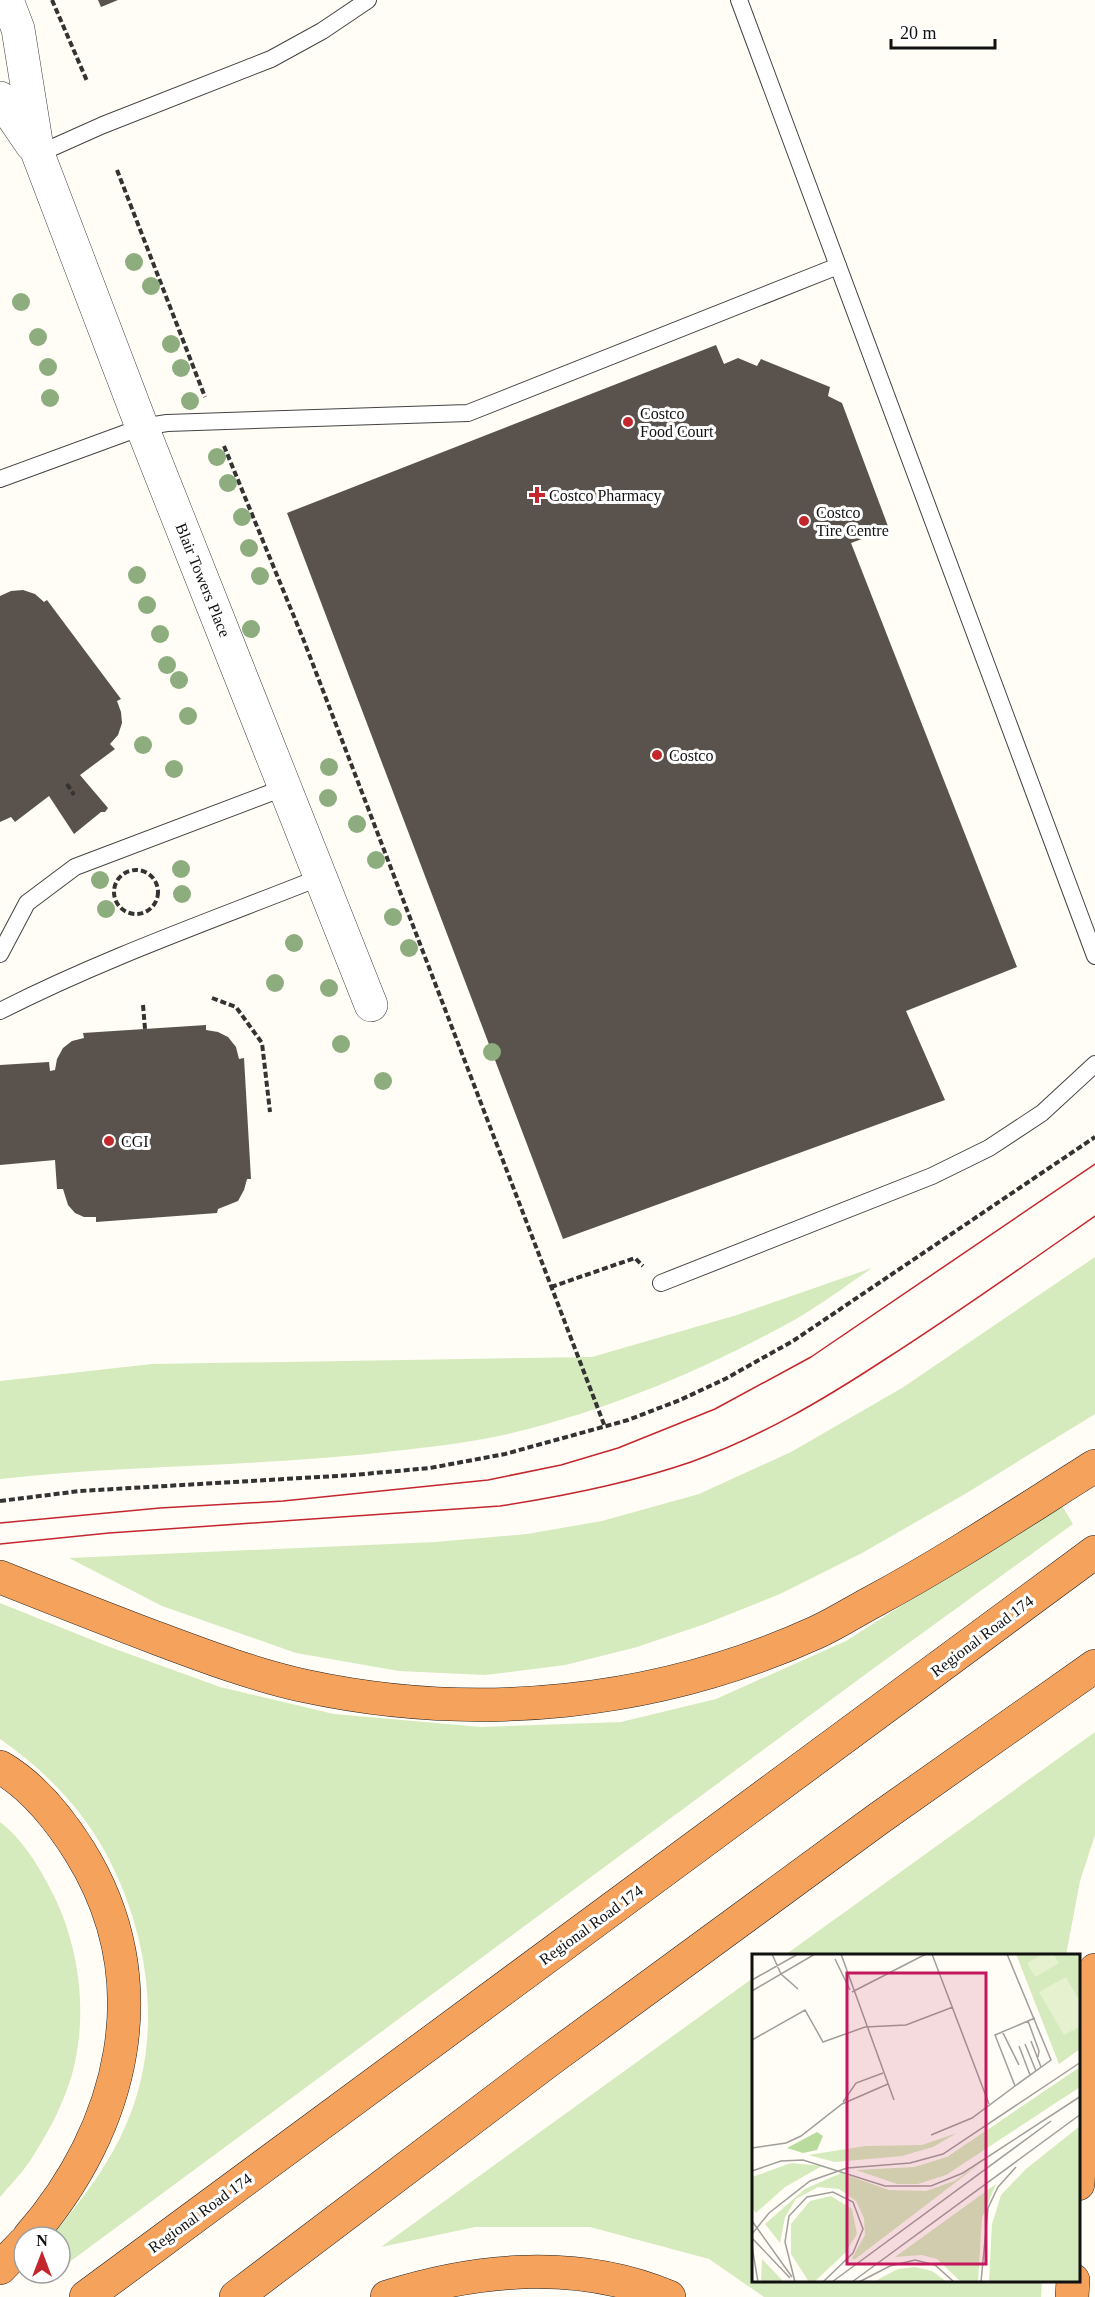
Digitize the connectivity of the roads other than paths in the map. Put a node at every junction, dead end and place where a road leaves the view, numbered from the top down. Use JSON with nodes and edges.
{"nodes":[{"id":1,"x":7,"y":0,"type":"edge"},
{"id":2,"x":369,"y":0,"type":"edge"},
{"id":3,"x":739,"y":0,"type":"edge"},
{"id":4,"x":0,"y":98,"type":"edge"},
{"id":5,"x":38,"y":154,"type":"junction"},
{"id":6,"x":838,"y":266,"type":"junction"},
{"id":7,"x":142,"y":427,"type":"junction"},
{"id":8,"x":0,"y":479,"type":"edge"},
{"id":9,"x":286,"y":788,"type":"junction"},
{"id":10,"x":321,"y":878,"type":"junction"},
{"id":11,"x":0,"y":954,"type":"edge"},
{"id":12,"x":1095,"y":956,"type":"edge"},
{"id":13,"x":371,"y":1005,"type":"dead end"},
{"id":14,"x":0,"y":1011,"type":"edge"},
{"id":15,"x":1095,"y":1064,"type":"edge"},
{"id":16,"x":661,"y":1283,"type":"road end"},
{"id":17,"x":1095,"y":1466,"type":"edge"},
{"id":18,"x":1095,"y":1552,"type":"edge"},
{"id":19,"x":0,"y":1577,"type":"edge"},
{"id":20,"x":1095,"y":1666,"type":"edge"},
{"id":21,"x":0,"y":1767,"type":"edge"},
{"id":22,"x":1095,"y":1970,"type":"edge"},
{"id":23,"x":1080,"y":2151,"type":"edge"},
{"id":24,"x":40,"y":2225,"type":"edge"},
{"id":25,"x":12,"y":2256,"type":"edge"},
{"id":26,"x":0,"y":2268,"type":"edge"},
{"id":27,"x":1073,"y":2282,"type":"edge"},
{"id":28,"x":86,"y":2297,"type":"edge"},
{"id":29,"x":236,"y":2297,"type":"edge"},
{"id":30,"x":387,"y":2297,"type":"edge"},
{"id":31,"x":669,"y":2297,"type":"edge"},
{"id":32,"x":1072,"y":2297,"type":"edge"}],
"edges":[{"from":1,"to":5,"type":"street","name":"Blair Towers Place"},
{"from":2,"to":5,"type":"lane"},
{"from":3,"to":6,"type":"lane"},
{"from":4,"to":5,"type":"street","name":"Blair Towers Place"},
{"from":5,"to":7,"type":"street","name":"Blair Towers Place"},
{"from":6,"to":7,"type":"lane"},
{"from":6,"to":12,"type":"lane"},
{"from":7,"to":8,"type":"lane"},
{"from":7,"to":9,"type":"street","name":"Blair Towers Place"},
{"from":9,"to":10,"type":"street","name":"Blair Towers Place"},
{"from":9,"to":11,"type":"lane"},
{"from":10,"to":13,"type":"street","name":"Blair Towers Place"},
{"from":10,"to":14,"type":"lane"},
{"from":15,"to":16,"type":"lane"},
{"from":17,"to":19,"type":"highway"},
{"from":18,"to":28,"type":"highway","name":"Regional Road 174"},
{"from":20,"to":29,"type":"highway"},
{"from":21,"to":24,"type":"highway"},
{"from":22,"to":23,"type":"highway"},
{"from":25,"to":26,"type":"highway"},
{"from":27,"to":32,"type":"highway"},
{"from":30,"to":31,"type":"highway"}]}
